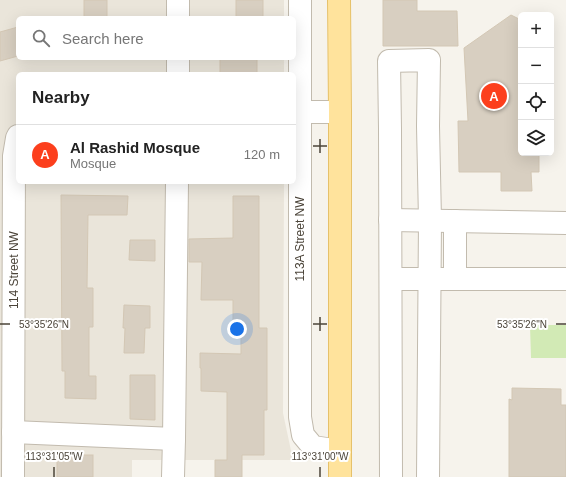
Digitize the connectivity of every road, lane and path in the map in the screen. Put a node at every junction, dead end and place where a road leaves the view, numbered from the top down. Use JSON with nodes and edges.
{"nodes":[{"id":1,"x":178,"y":0,"type":"edge"},
{"id":2,"x":300,"y":0,"type":"edge"},
{"id":3,"x":339,"y":0,"type":"edge"},
{"id":4,"x":178,"y":16,"type":"edge"},
{"id":5,"x":178,"y":60,"type":"edge"},
{"id":6,"x":178,"y":72,"type":"edge"},
{"id":7,"x":297,"y":112,"type":"edge"},
{"id":8,"x":340,"y":112,"type":"junction"},
{"id":9,"x":16,"y":146,"type":"edge"},
{"id":10,"x":177,"y":184,"type":"edge"},
{"id":11,"x":390,"y":220,"type":"junction"},
{"id":12,"x":430,"y":220,"type":"junction"},
{"id":13,"x":454,"y":221,"type":"junction"},
{"id":14,"x":566,"y":223,"type":"edge"},
{"id":15,"x":391,"y":279,"type":"junction"},
{"id":16,"x":430,"y":279,"type":"junction"},
{"id":17,"x":454,"y":279,"type":"junction"},
{"id":18,"x":566,"y":279,"type":"edge"},
{"id":19,"x":7,"y":406,"type":"edge"},
{"id":20,"x":13,"y":432,"type":"junction"},
{"id":21,"x":174,"y":439,"type":"junction"},
{"id":22,"x":340,"y":452,"type":"junction"},
{"id":23,"x":13,"y":477,"type":"edge"},
{"id":24,"x":173,"y":477,"type":"edge"},
{"id":25,"x":340,"y":477,"type":"edge"},
{"id":26,"x":391,"y":477,"type":"edge"},
{"id":27,"x":428,"y":477,"type":"edge"}],
"edges":[{"from":1,"to":4,"type":"street"},
{"from":2,"to":7,"type":"street","name":"113A Street NW"},
{"from":3,"to":8,"type":"main road"},
{"from":5,"to":6,"type":"street"},
{"from":7,"to":8,"type":"street"},
{"from":7,"to":22,"type":"street","name":"113A Street NW"},
{"from":8,"to":22,"type":"main road"},
{"from":9,"to":19,"type":"street","name":"114 Street NW"},
{"from":10,"to":21,"type":"street"},
{"from":11,"to":12,"type":"street"},
{"from":11,"to":12,"type":"street"},
{"from":11,"to":15,"type":"street"},
{"from":12,"to":13,"type":"street"},
{"from":12,"to":16,"type":"street"},
{"from":13,"to":14,"type":"street"},
{"from":13,"to":17,"type":"street"},
{"from":15,"to":16,"type":"street"},
{"from":15,"to":26,"type":"street"},
{"from":16,"to":17,"type":"street"},
{"from":16,"to":27,"type":"street"},
{"from":17,"to":18,"type":"street"},
{"from":19,"to":20,"type":"street","name":"114 Street NW"},
{"from":20,"to":21,"type":"street"},
{"from":20,"to":23,"type":"street","name":"114 Street NW"},
{"from":21,"to":24,"type":"street"},
{"from":22,"to":25,"type":"main road"}]}
